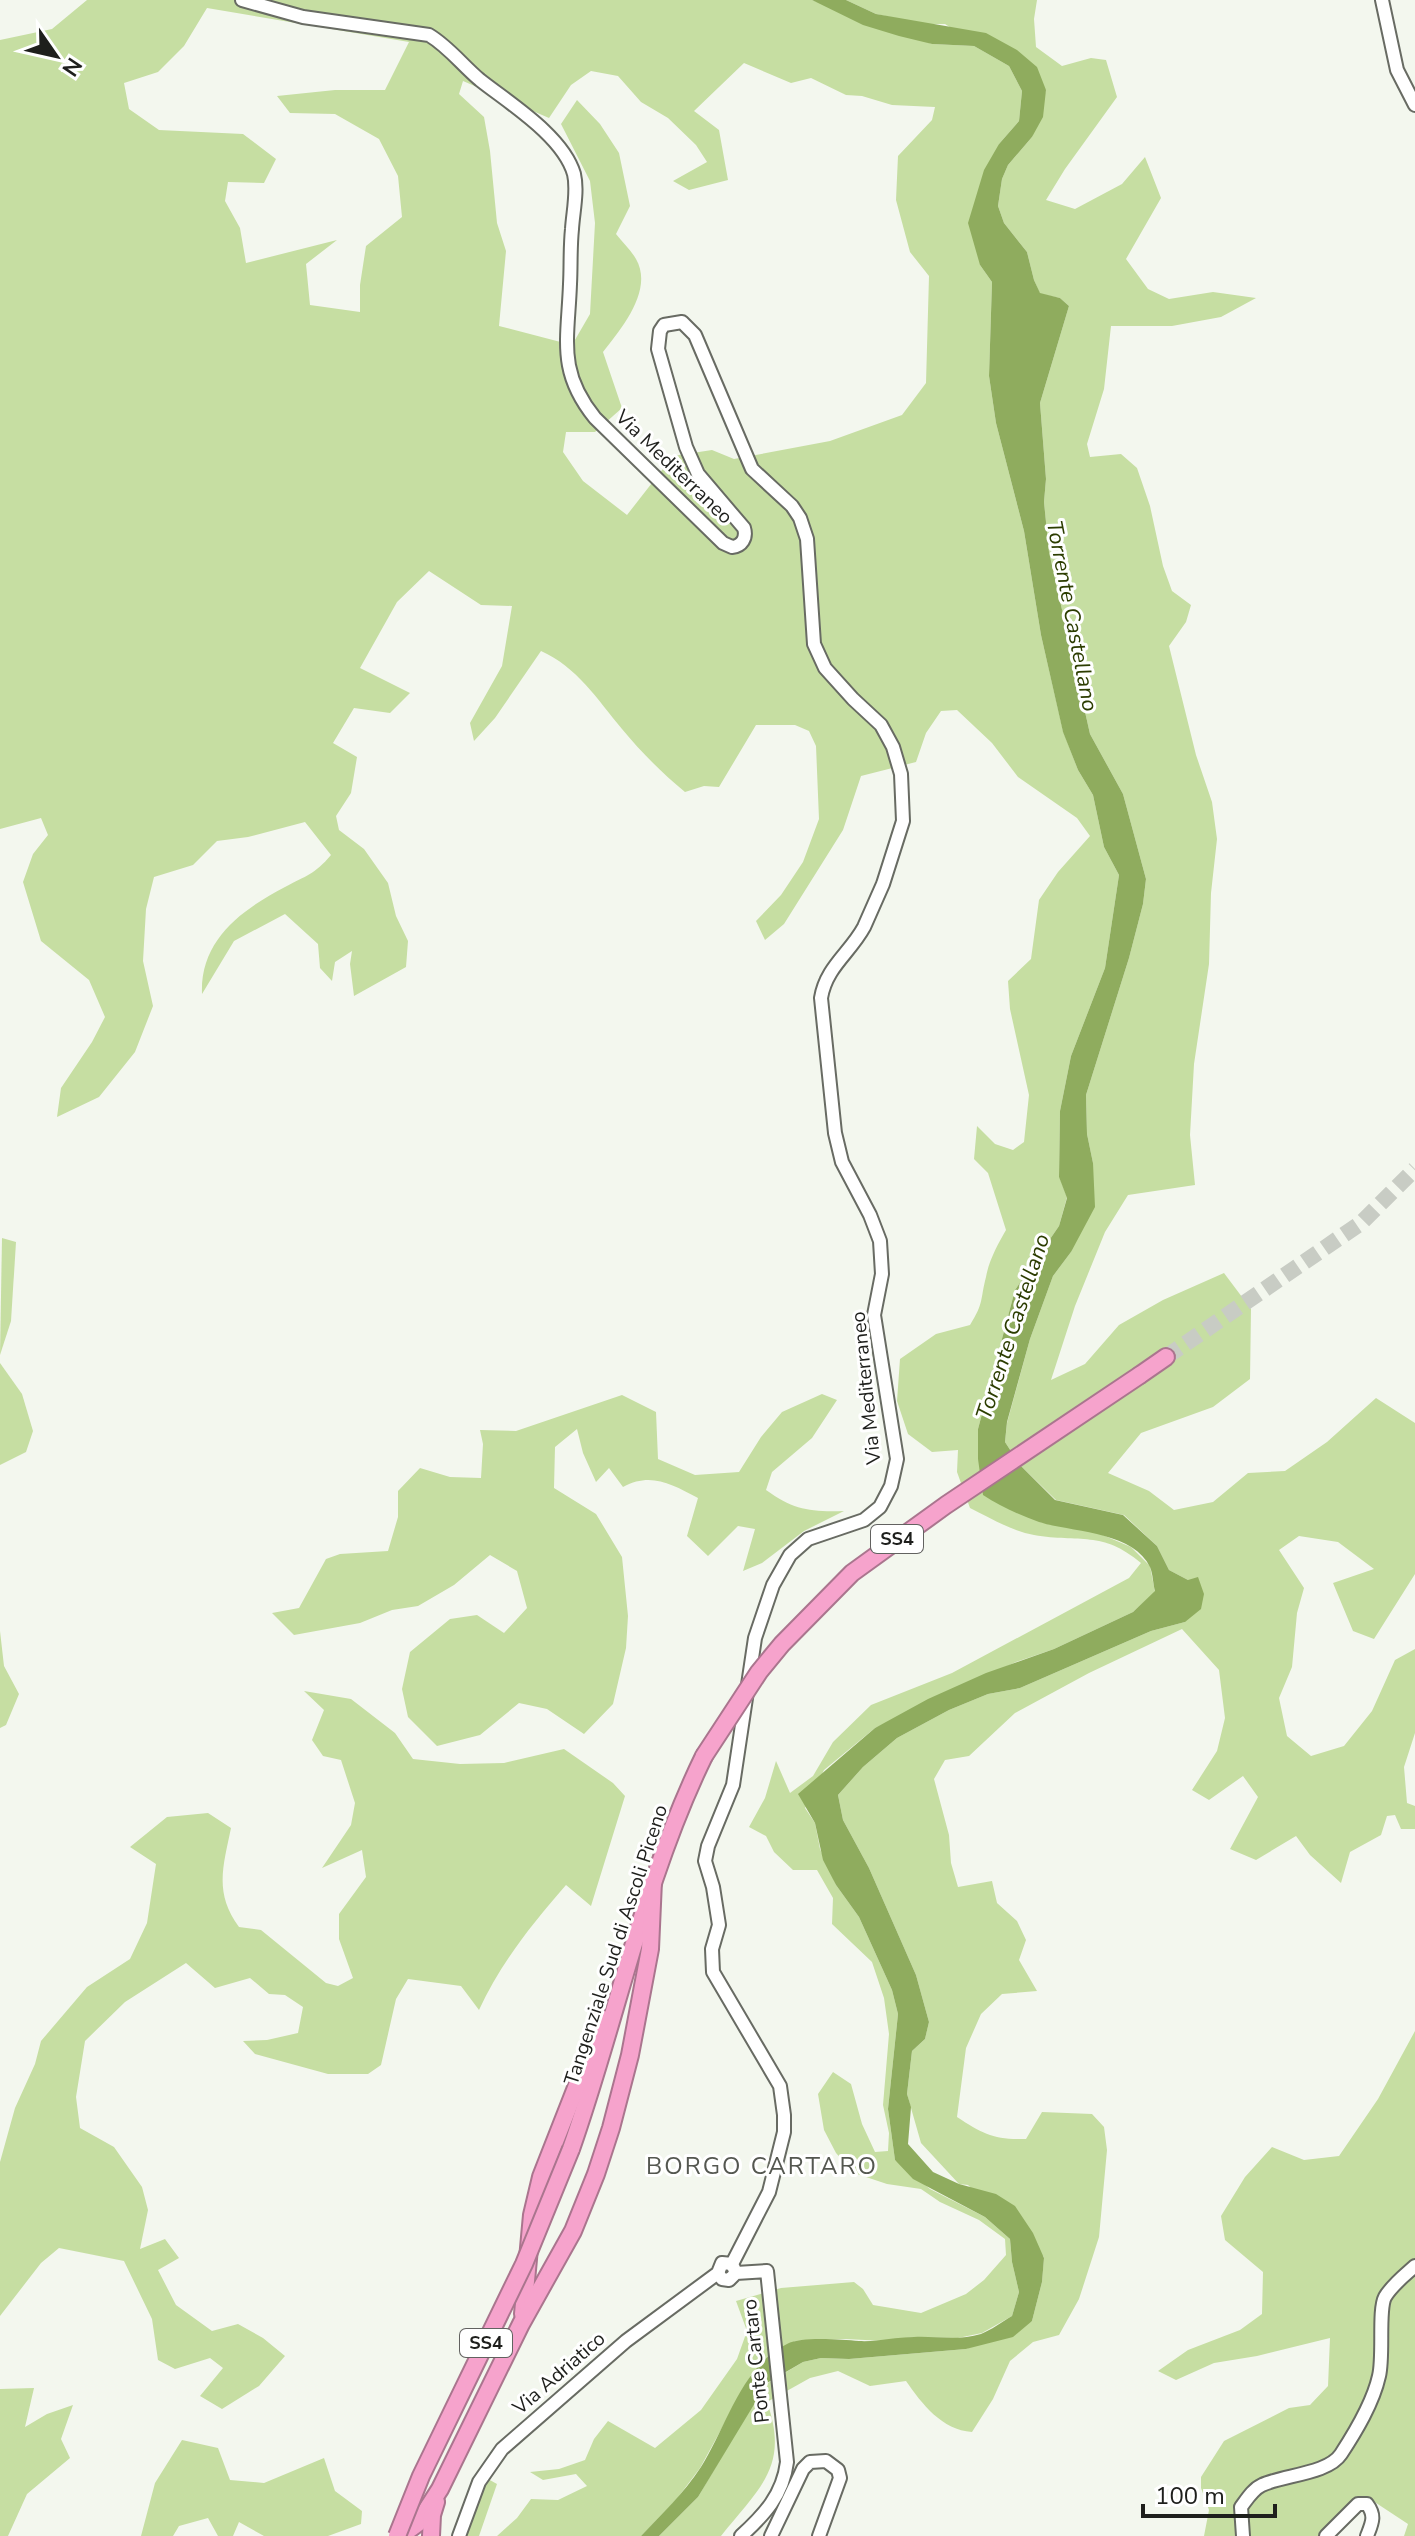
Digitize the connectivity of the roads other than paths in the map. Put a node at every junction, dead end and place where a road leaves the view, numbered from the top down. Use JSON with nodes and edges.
{"nodes":[{"id":1,"x":242,"y":0,"type":"edge"},
{"id":2,"x":1382,"y":0,"type":"edge"},
{"id":3,"x":1415,"y":105,"type":"edge"},
{"id":4,"x":1166,"y":1357,"type":"tunnel mouth"},
{"id":5,"x":653,"y":1881,"type":"junction"},
{"id":6,"x":635,"y":1941,"type":"junction"},
{"id":7,"x":1415,"y":2266,"type":"edge"},
{"id":8,"x":734,"y":2268,"type":"junction"},
{"id":9,"x":767,"y":2271,"type":"joint"},
{"id":10,"x":521,"y":2324,"type":"junction"},
{"id":11,"x":440,"y":2489,"type":"junction"},
{"id":12,"x":458,"y":2534,"type":"edge"},
{"id":13,"x":401,"y":2536,"type":"edge"},
{"id":14,"x":431,"y":2536,"type":"edge"},
{"id":15,"x":741,"y":2536,"type":"edge"},
{"id":16,"x":771,"y":2536,"type":"edge"},
{"id":17,"x":819,"y":2536,"type":"edge"},
{"id":18,"x":1243,"y":2536,"type":"edge"},
{"id":19,"x":1326,"y":2536,"type":"edge"},
{"id":20,"x":1367,"y":2536,"type":"edge"}],
"edges":[{"from":1,"to":8,"type":"street","name":"Via Mediterraneo"},
{"from":2,"to":3,"type":"street"},
{"from":4,"to":5,"type":"highway","name":"Tangenziale Sud di Ascoli Piceno","number":"SS4","bridge":true},
{"from":5,"to":6,"type":"highway","name":"Tangenziale Sud di Ascoli Piceno","number":"SS4"},
{"from":5,"to":10,"type":"highway"},
{"from":6,"to":10,"type":"highway","bridge":true},
{"from":6,"to":13,"type":"highway","name":"Tangenziale Sud di Ascoli Piceno","number":"SS4","bridge":true},
{"from":7,"to":18,"type":"street"},
{"from":8,"to":9,"type":"street","name":"Via Adriatico"},
{"from":8,"to":12,"type":"street","name":"Via Adriatico"},
{"from":9,"to":15,"type":"street","name":"Ponte Cartaro"},
{"from":10,"to":11,"type":"highway"},
{"from":11,"to":13,"type":"highway"},
{"from":11,"to":14,"type":"highway"},
{"from":16,"to":17,"type":"street"},
{"from":19,"to":20,"type":"street"}]}
